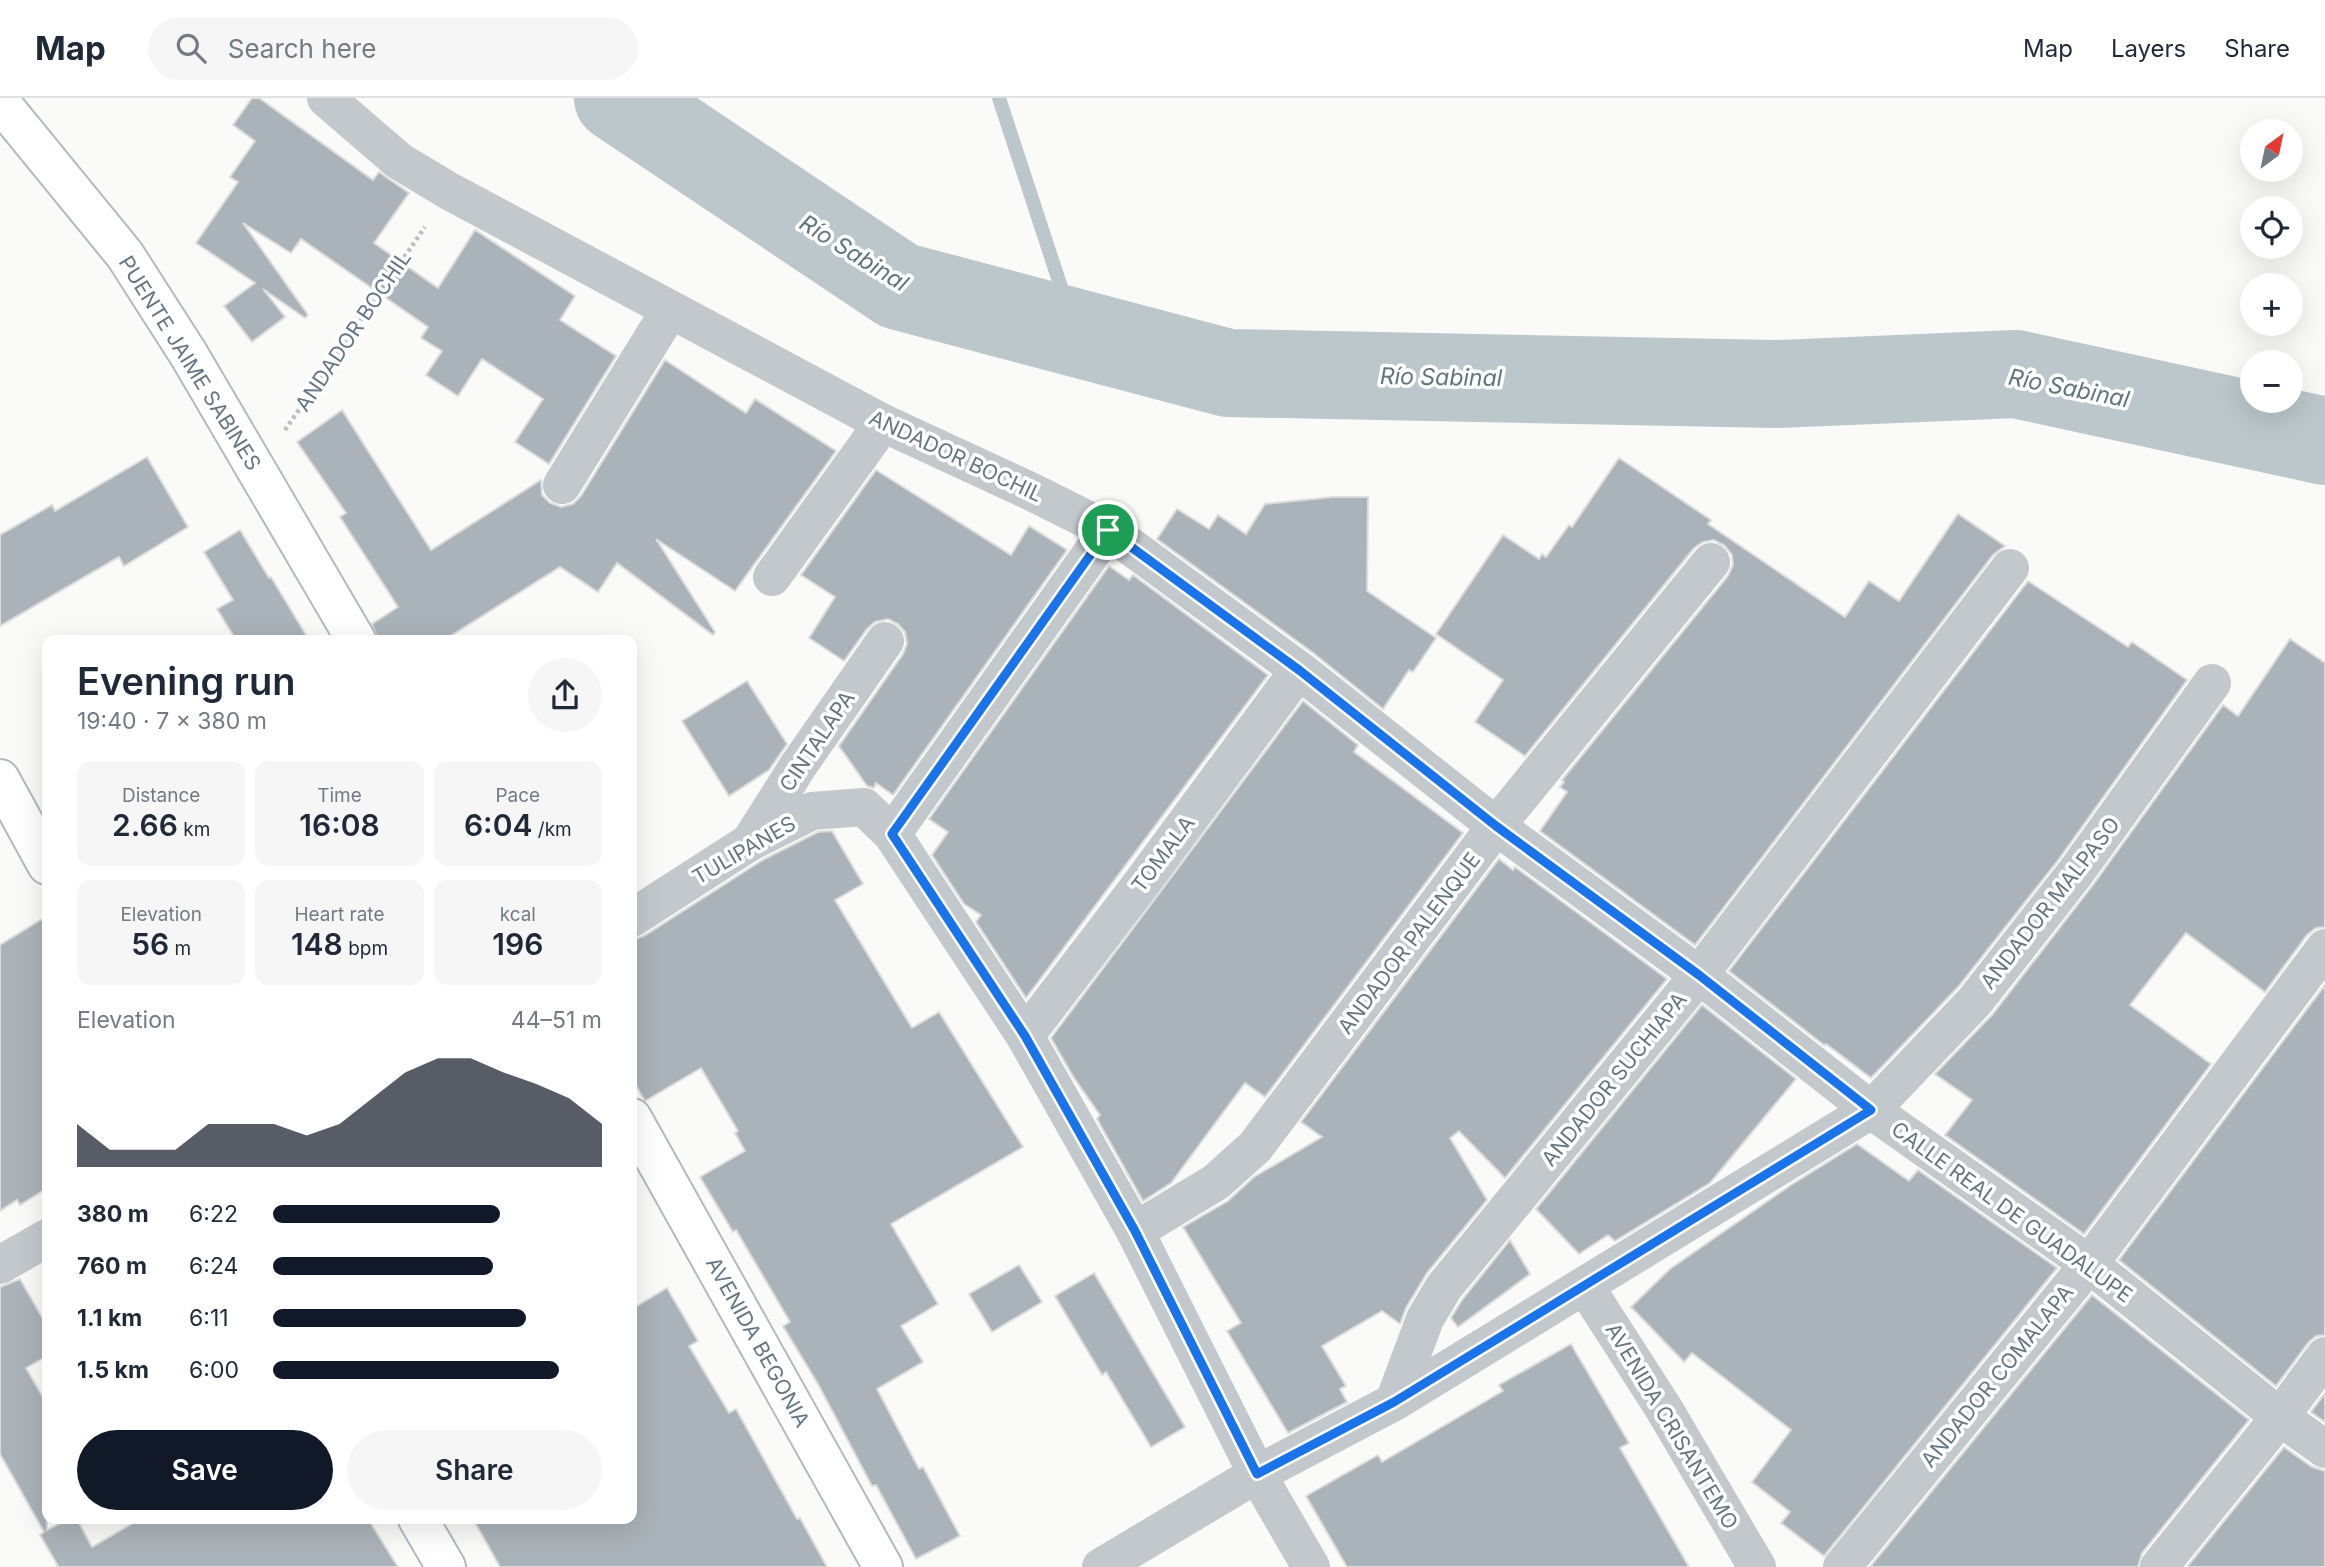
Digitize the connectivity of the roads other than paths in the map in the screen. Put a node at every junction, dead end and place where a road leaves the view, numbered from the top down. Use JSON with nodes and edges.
{"nodes":[{"id":1,"x":326,"y":98,"type":"edge"},
{"id":2,"x":0,"y":102,"type":"edge"},
{"id":3,"x":670,"y":310,"type":"junction"},
{"id":4,"x":883,"y":422,"type":"junction"},
{"id":5,"x":562,"y":485,"type":"dead end"},
{"id":6,"x":1108,"y":530,"type":"junction"},
{"id":7,"x":1710,"y":562,"type":"dead end"},
{"id":8,"x":2010,"y":568,"type":"dead end"},
{"id":9,"x":772,"y":577,"type":"dead end"},
{"id":10,"x":353,"y":635,"type":"edge"},
{"id":11,"x":885,"y":641,"type":"dead end"},
{"id":12,"x":1299,"y":670,"type":"junction"},
{"id":13,"x":2212,"y":683,"type":"dead end"},
{"id":14,"x":0,"y":779,"type":"edge"},
{"id":15,"x":1496,"y":826,"type":"junction"},
{"id":16,"x":892,"y":834,"type":"junction"},
{"id":17,"x":750,"y":842,"type":"junction"},
{"id":18,"x":42,"y":856,"type":"edge"},
{"id":19,"x":637,"y":915,"type":"edge"},
{"id":20,"x":2325,"y":948,"type":"edge"},
{"id":21,"x":1699,"y":975,"type":"junction"},
{"id":22,"x":1025,"y":1036,"type":"junction"},
{"id":23,"x":1871,"y":1110,"type":"junction"},
{"id":24,"x":637,"y":1127,"type":"edge"},
{"id":25,"x":1135,"y":1231,"type":"junction"},
{"id":26,"x":42,"y":1241,"type":"edge"},
{"id":27,"x":2089,"y":1264,"type":"junction"},
{"id":28,"x":0,"y":1265,"type":"edge"},
{"id":29,"x":1585,"y":1286,"type":"junction"},
{"id":30,"x":2325,"y":1356,"type":"edge"},
{"id":31,"x":1394,"y":1402,"type":"junction"},
{"id":32,"x":2280,"y":1417,"type":"junction"},
{"id":33,"x":2325,"y":1449,"type":"edge"},
{"id":34,"x":1257,"y":1474,"type":"junction"},
{"id":35,"x":421,"y":1524,"type":"edge"},
{"id":36,"x":446,"y":1567,"type":"edge"},
{"id":37,"x":883,"y":1567,"type":"edge"},
{"id":38,"x":1101,"y":1567,"type":"edge"},
{"id":39,"x":1311,"y":1567,"type":"edge"},
{"id":40,"x":1757,"y":1567,"type":"edge"},
{"id":41,"x":1842,"y":1567,"type":"edge"},
{"id":42,"x":2159,"y":1567,"type":"edge"}],
"edges":[{"from":1,"to":3,"type":"street","name":"ANDADOR BOCHIL"},
{"from":2,"to":10,"type":"main road","name":"PUENTE JAIME SABINES"},
{"from":3,"to":4,"type":"street","name":"ANDADOR BOCHIL"},
{"from":3,"to":5,"type":"street"},
{"from":4,"to":6,"type":"street","name":"ANDADOR BOCHIL"},
{"from":4,"to":9,"type":"street"},
{"from":6,"to":12,"type":"street","name":"ANDADOR BOCHIL"},
{"from":6,"to":16,"type":"street"},
{"from":7,"to":15,"type":"street","name":"ANDADOR PALENQUE"},
{"from":8,"to":21,"type":"street","name":"ANDADOR SUCHIAPA"},
{"from":11,"to":17,"type":"street","name":"CINTALAPA"},
{"from":12,"to":15,"type":"street","name":"ANDADOR BOCHIL"},
{"from":12,"to":22,"type":"street","name":"TOMALA"},
{"from":13,"to":23,"type":"street","name":"ANDADOR MALPASO"},
{"from":14,"to":18,"type":"main road"},
{"from":15,"to":21,"type":"street","name":"ANDADOR BOCHIL"},
{"from":15,"to":25,"type":"street","name":"ANDADOR PALENQUE"},
{"from":16,"to":17,"type":"street","name":"TULIPANES"},
{"from":16,"to":22,"type":"street"},
{"from":17,"to":19,"type":"street","name":"TULIPANES"},
{"from":20,"to":27,"type":"street","name":"ANDADOR COMALAPA"},
{"from":21,"to":23,"type":"street","name":"CALLE REAL DE GUADALUPE"},
{"from":21,"to":31,"type":"street","name":"ANDADOR SUCHIAPA"},
{"from":22,"to":25,"type":"street"},
{"from":23,"to":27,"type":"street","name":"CALLE REAL DE GUADALUPE"},
{"from":23,"to":29,"type":"street","name":"ANDADOR MALPASO"},
{"from":24,"to":37,"type":"main road","name":"AVENIDA BEGONIA"},
{"from":25,"to":34,"type":"street"},
{"from":26,"to":28,"type":"street"},
{"from":27,"to":32,"type":"street","name":"CALLE REAL DE GUADALUPE"},
{"from":27,"to":41,"type":"street","name":"ANDADOR COMALAPA"},
{"from":29,"to":31,"type":"street","name":"ANDADOR MALPASO"},
{"from":29,"to":40,"type":"street","name":"AVENIDA CRISANTEMO"},
{"from":30,"to":32,"type":"street"},
{"from":31,"to":34,"type":"street","name":"ANDADOR MALPASO"},
{"from":32,"to":33,"type":"street","name":"CALLE REAL DE GUADALUPE"},
{"from":32,"to":42,"type":"street"},
{"from":34,"to":38,"type":"street","name":"ANDADOR MALPASO"},
{"from":34,"to":39,"type":"street"},
{"from":35,"to":36,"type":"main road"}]}
